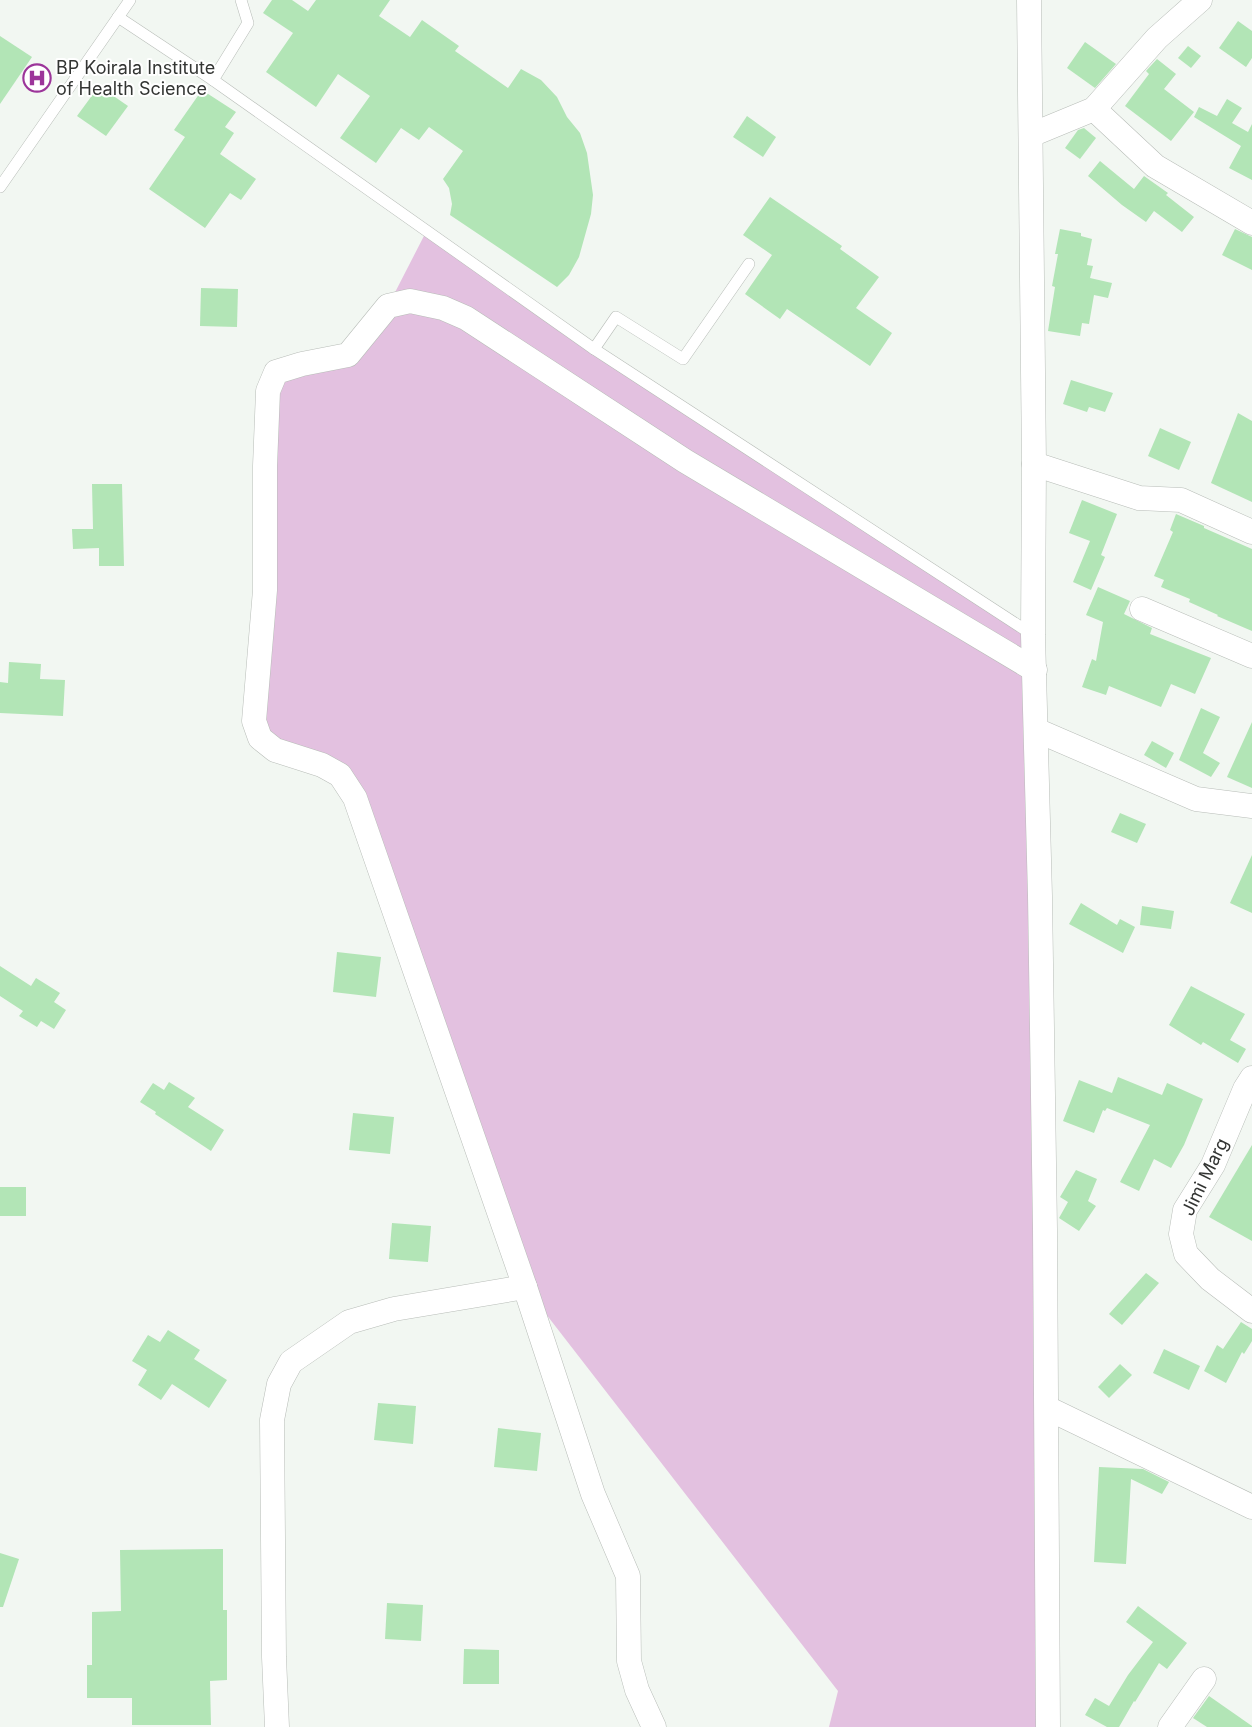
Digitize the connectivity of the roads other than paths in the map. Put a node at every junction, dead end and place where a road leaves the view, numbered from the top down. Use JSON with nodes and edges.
{"nodes":[{"id":1,"x":130,"y":0,"type":"edge"},
{"id":2,"x":241,"y":0,"type":"edge"},
{"id":3,"x":1029,"y":0,"type":"edge"},
{"id":4,"x":1200,"y":0,"type":"edge"},
{"id":5,"x":118,"y":17,"type":"junction"},
{"id":6,"x":213,"y":80,"type":"junction"},
{"id":7,"x":1094,"y":109,"type":"junction"},
{"id":8,"x":1030,"y":135,"type":"junction"},
{"id":9,"x":0,"y":187,"type":"edge"},
{"id":10,"x":1252,"y":223,"type":"edge"},
{"id":11,"x":749,"y":264,"type":"dead end"},
{"id":12,"x":594,"y":349,"type":"junction"},
{"id":13,"x":1034,"y":464,"type":"junction"},
{"id":14,"x":1252,"y":532,"type":"edge"},
{"id":15,"x":1142,"y":610,"type":"dead end"},
{"id":16,"x":1033,"y":635,"type":"junction"},
{"id":17,"x":1252,"y":656,"type":"edge"},
{"id":18,"x":1035,"y":670,"type":"junction"},
{"id":19,"x":1036,"y":730,"type":"junction"},
{"id":20,"x":1252,"y":806,"type":"edge"},
{"id":21,"x":1252,"y":1078,"type":"edge"},
{"id":22,"x":525,"y":1287,"type":"junction"},
{"id":23,"x":1252,"y":1311,"type":"edge"},
{"id":24,"x":1047,"y":1408,"type":"junction"},
{"id":25,"x":1252,"y":1507,"type":"edge"},
{"id":26,"x":1204,"y":1679,"type":"dead end"},
{"id":27,"x":277,"y":1727,"type":"edge"},
{"id":28,"x":654,"y":1727,"type":"edge"},
{"id":29,"x":1048,"y":1727,"type":"edge"},
{"id":30,"x":1170,"y":1727,"type":"edge"}],
"edges":[{"from":1,"to":5,"type":"lane"},
{"from":2,"to":6,"type":"lane"},
{"from":3,"to":8,"type":"street"},
{"from":4,"to":7,"type":"street"},
{"from":5,"to":6,"type":"lane"},
{"from":5,"to":9,"type":"lane"},
{"from":6,"to":12,"type":"lane"},
{"from":7,"to":8,"type":"street"},
{"from":7,"to":10,"type":"street"},
{"from":8,"to":13,"type":"street"},
{"from":11,"to":12,"type":"lane"},
{"from":12,"to":16,"type":"lane"},
{"from":13,"to":14,"type":"street"},
{"from":13,"to":16,"type":"street"},
{"from":15,"to":17,"type":"street"},
{"from":16,"to":18,"type":"street"},
{"from":18,"to":19,"type":"street"},
{"from":18,"to":22,"type":"street"},
{"from":19,"to":20,"type":"street"},
{"from":19,"to":24,"type":"street"},
{"from":21,"to":23,"type":"street","name":"Jimi Marg"},
{"from":22,"to":27,"type":"street"},
{"from":22,"to":28,"type":"street"},
{"from":24,"to":25,"type":"street"},
{"from":24,"to":29,"type":"street"},
{"from":26,"to":30,"type":"street"}]}
